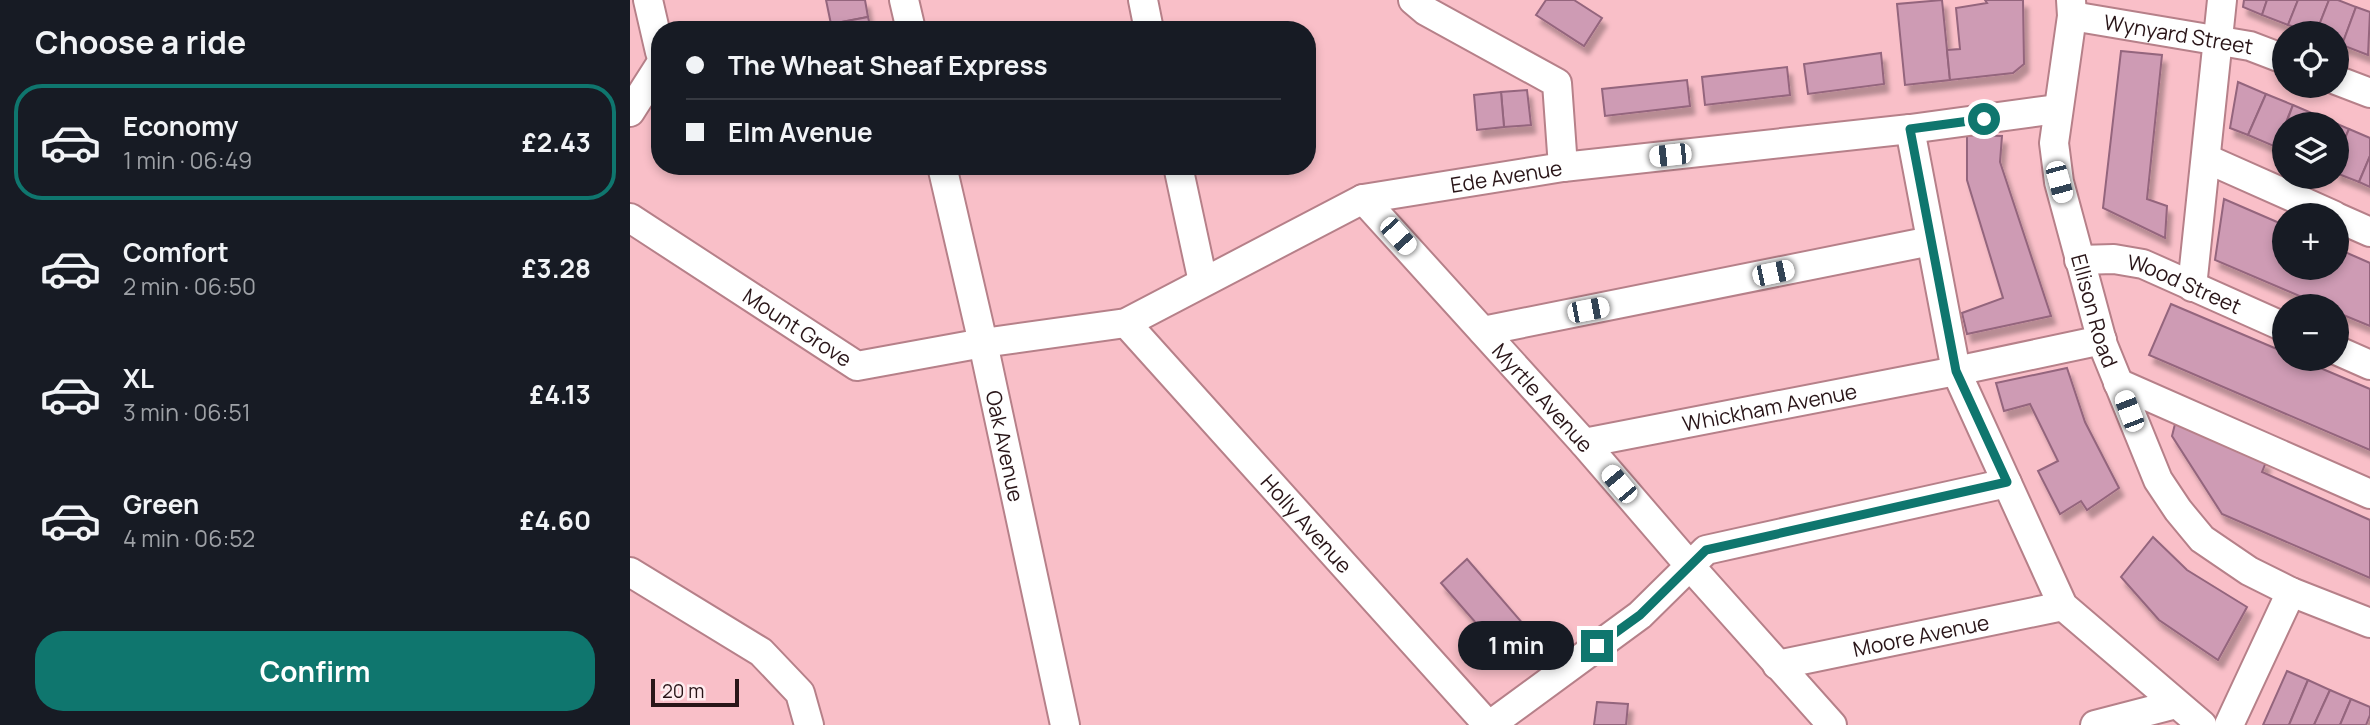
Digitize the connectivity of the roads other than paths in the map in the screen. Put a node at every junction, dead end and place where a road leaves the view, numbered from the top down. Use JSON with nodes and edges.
{"nodes":[{"id":1,"x":648,"y":0,"type":"edge"},
{"id":2,"x":904,"y":0,"type":"edge"},
{"id":3,"x":1143,"y":0,"type":"edge"},
{"id":4,"x":1413,"y":0,"type":"edge"},
{"id":5,"x":2222,"y":0,"type":"edge"},
{"id":6,"x":2072,"y":8,"type":"edge"},
{"id":7,"x":653,"y":21,"type":"edge"},
{"id":8,"x":909,"y":21,"type":"edge"},
{"id":9,"x":1147,"y":21,"type":"edge"},
{"id":10,"x":2219,"y":42,"type":"junction"},
{"id":11,"x":2272,"y":54,"type":"edge"},
{"id":12,"x":651,"y":79,"type":"edge"},
{"id":13,"x":2349,"y":85,"type":"edge"},
{"id":14,"x":2370,"y":93,"type":"edge"},
{"id":15,"x":2057,"y":109,"type":"junction"},
{"id":16,"x":630,"y":112,"type":"edge"},
{"id":17,"x":1910,"y":129,"type":"junction"},
{"id":18,"x":2207,"y":159,"type":"junction"},
{"id":19,"x":1563,"y":167,"type":"junction"},
{"id":20,"x":944,"y":175,"type":"edge"},
{"id":21,"x":1180,"y":175,"type":"edge"},
{"id":22,"x":1363,"y":199,"type":"junction"},
{"id":23,"x":2306,"y":203,"type":"edge"},
{"id":24,"x":630,"y":218,"type":"edge"},
{"id":25,"x":2349,"y":222,"type":"edge"},
{"id":26,"x":2370,"y":232,"type":"edge"},
{"id":27,"x":1931,"y":241,"type":"junction"},
{"id":28,"x":2080,"y":260,"type":"junction"},
{"id":29,"x":1203,"y":282,"type":"junction"},
{"id":30,"x":2192,"y":287,"type":"junction"},
{"id":31,"x":2272,"y":322,"type":"edge"},
{"id":32,"x":1126,"y":323,"type":"junction"},
{"id":33,"x":1483,"y":331,"type":"junction"},
{"id":34,"x":2102,"y":340,"type":"junction"},
{"id":35,"x":983,"y":343,"type":"junction"},
{"id":36,"x":2349,"y":356,"type":"edge"},
{"id":37,"x":2370,"y":365,"type":"edge"},
{"id":38,"x":1956,"y":371,"type":"junction"},
{"id":39,"x":2118,"y":383,"type":"junction"},
{"id":40,"x":1584,"y":443,"type":"junction"},
{"id":41,"x":2007,"y":482,"type":"junction"},
{"id":42,"x":2370,"y":494,"type":"edge"},
{"id":43,"x":1690,"y":566,"type":"junction"},
{"id":44,"x":630,"y":572,"type":"edge"},
{"id":45,"x":2291,"y":592,"type":"junction"},
{"id":46,"x":2063,"y":606,"type":"junction"},
{"id":47,"x":2370,"y":623,"type":"edge"},
{"id":48,"x":1777,"y":665,"type":"junction"},
{"id":49,"x":2176,"y":704,"type":"junction"},
{"id":50,"x":809,"y":725,"type":"edge"},
{"id":51,"x":1065,"y":725,"type":"edge"},
{"id":52,"x":1489,"y":725,"type":"edge"},
{"id":53,"x":1832,"y":725,"type":"edge"},
{"id":54,"x":2095,"y":725,"type":"edge"},
{"id":55,"x":2202,"y":725,"type":"edge"},
{"id":56,"x":2229,"y":725,"type":"edge"}],
"edges":[{"from":1,"to":7,"type":"street"},
{"from":2,"to":8,"type":"street"},
{"from":3,"to":9,"type":"street"},
{"from":4,"to":19,"type":"street"},
{"from":5,"to":10,"type":"street"},
{"from":6,"to":10,"type":"street","name":"Wynyard Street"},
{"from":6,"to":15,"type":"street","name":"Ellison Road"},
{"from":10,"to":11,"type":"street","name":"Wynyard Street"},
{"from":10,"to":18,"type":"street"},
{"from":12,"to":16,"type":"street"},
{"from":13,"to":14,"type":"street"},
{"from":15,"to":17,"type":"street","name":"Ede Avenue"},
{"from":15,"to":28,"type":"street","name":"Ellison Road"},
{"from":17,"to":19,"type":"street","name":"Ede Avenue"},
{"from":17,"to":27,"type":"street"},
{"from":18,"to":23,"type":"street"},
{"from":18,"to":30,"type":"street"},
{"from":19,"to":22,"type":"street","name":"Ede Avenue"},
{"from":20,"to":35,"type":"street","name":"Oak Avenue"},
{"from":21,"to":29,"type":"street"},
{"from":22,"to":29,"type":"street","name":"Ede Avenue"},
{"from":22,"to":33,"type":"street","name":"Myrtle Avenue"},
{"from":24,"to":35,"type":"street","name":"Mount Grove"},
{"from":25,"to":26,"type":"street"},
{"from":27,"to":33,"type":"street"},
{"from":27,"to":38,"type":"street"},
{"from":28,"to":30,"type":"street","name":"Wood Street"},
{"from":28,"to":34,"type":"street","name":"Ellison Road"},
{"from":29,"to":32,"type":"street","name":"Ede Avenue"},
{"from":30,"to":31,"type":"street","name":"Wood Street"},
{"from":32,"to":35,"type":"street","name":"Ede Avenue"},
{"from":32,"to":52,"type":"street","name":"Holly Avenue"},
{"from":33,"to":40,"type":"street","name":"Myrtle Avenue"},
{"from":34,"to":38,"type":"street","name":"Whickham Avenue"},
{"from":34,"to":39,"type":"street","name":"Ellison Road"},
{"from":35,"to":51,"type":"street","name":"Oak Avenue"},
{"from":36,"to":37,"type":"street"},
{"from":38,"to":40,"type":"street","name":"Whickham Avenue"},
{"from":38,"to":41,"type":"street"},
{"from":39,"to":42,"type":"street"},
{"from":39,"to":45,"type":"street","name":"Ellison Road"},
{"from":40,"to":43,"type":"street","name":"Myrtle Avenue"},
{"from":41,"to":43,"type":"street"},
{"from":41,"to":46,"type":"street"},
{"from":43,"to":48,"type":"street","name":"Myrtle Avenue"},
{"from":43,"to":52,"type":"street"},
{"from":44,"to":50,"type":"street"},
{"from":45,"to":47,"type":"street","name":"Ellison Road"},
{"from":45,"to":56,"type":"street"},
{"from":46,"to":48,"type":"street","name":"Moore Avenue"},
{"from":46,"to":49,"type":"street"},
{"from":48,"to":53,"type":"street","name":"Myrtle Avenue"},
{"from":49,"to":54,"type":"street"},
{"from":49,"to":55,"type":"street"}]}
